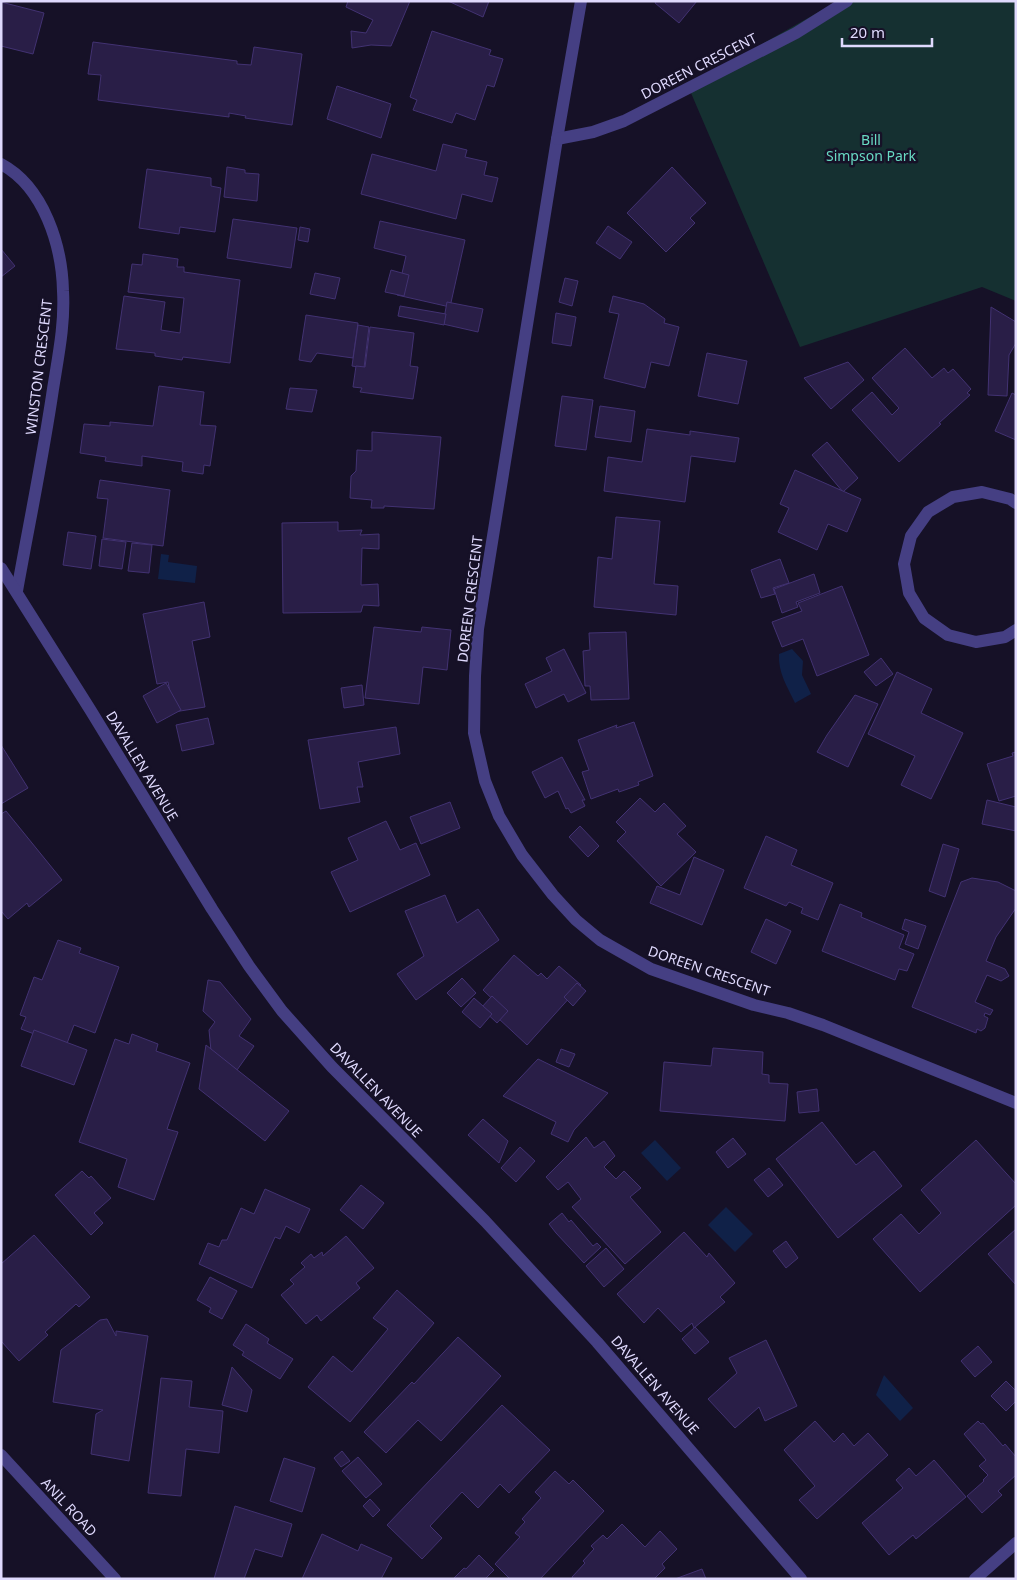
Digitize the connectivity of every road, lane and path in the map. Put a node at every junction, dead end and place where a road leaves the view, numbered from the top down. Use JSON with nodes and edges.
{"nodes":[{"id":1,"x":581,"y":1,"type":"edge"},
{"id":2,"x":847,"y":1,"type":"edge"},
{"id":3,"x":557,"y":139,"type":"junction"},
{"id":4,"x":1,"y":164,"type":"edge"},
{"id":5,"x":1016,"y":503,"type":"edge"},
{"id":6,"x":1,"y":568,"type":"edge"},
{"id":7,"x":17,"y":591,"type":"junction"},
{"id":8,"x":1016,"y":630,"type":"edge"},
{"id":9,"x":1016,"y":1103,"type":"edge"},
{"id":10,"x":1,"y":1455,"type":"edge"},
{"id":11,"x":1016,"y":1543,"type":"edge"},
{"id":12,"x":115,"y":1579,"type":"edge"},
{"id":13,"x":801,"y":1579,"type":"edge"},
{"id":14,"x":975,"y":1579,"type":"edge"}],
"edges":[{"from":1,"to":3,"type":"street","name":"DOREEN CRESCENT"},
{"from":2,"to":3,"type":"street","name":"DOREEN CRESCENT"},
{"from":3,"to":9,"type":"street","name":"DOREEN CRESCENT"},
{"from":4,"to":7,"type":"street","name":"WINSTON CRESCENT"},
{"from":5,"to":8,"type":"street"},
{"from":6,"to":7,"type":"street","name":"DAVALLEN AVENUE"},
{"from":7,"to":13,"type":"street","name":"DAVALLEN AVENUE"},
{"from":10,"to":12,"type":"street","name":"ANIL ROAD"},
{"from":11,"to":14,"type":"street"}]}
